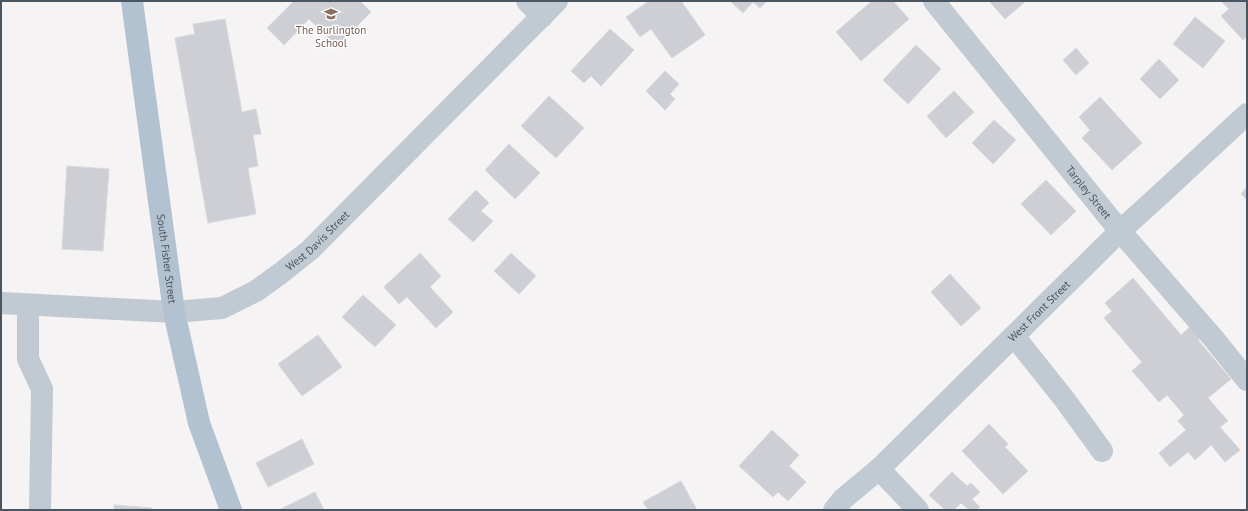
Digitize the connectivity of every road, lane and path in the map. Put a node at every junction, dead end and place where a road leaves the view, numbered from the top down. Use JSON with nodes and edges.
{"nodes":[{"id":1,"x":132,"y":1,"type":"edge"},
{"id":2,"x":527,"y":1,"type":"edge"},
{"id":3,"x":557,"y":1,"type":"edge"},
{"id":4,"x":934,"y":1,"type":"edge"},
{"id":5,"x":542,"y":16,"type":"junction"},
{"id":6,"x":1247,"y":114,"type":"edge"},
{"id":7,"x":1120,"y":231,"type":"junction"},
{"id":8,"x":1,"y":303,"type":"edge"},
{"id":9,"x":28,"y":305,"type":"junction"},
{"id":10,"x":174,"y":312,"type":"junction"},
{"id":11,"x":1014,"y":336,"type":"junction"},
{"id":12,"x":1247,"y":380,"type":"edge"},
{"id":13,"x":1102,"y":452,"type":"dead end"},
{"id":14,"x":879,"y":469,"type":"junction"},
{"id":15,"x":40,"y":510,"type":"edge"},
{"id":16,"x":231,"y":510,"type":"edge"},
{"id":17,"x":834,"y":510,"type":"edge"},
{"id":18,"x":918,"y":510,"type":"edge"}],
"edges":[{"from":1,"to":10,"type":"main road","name":"South Fisher Street"},
{"from":2,"to":5,"type":"street"},
{"from":3,"to":5,"type":"street","name":"West Davis Street"},
{"from":4,"to":7,"type":"street","name":"Tarpley Street"},
{"from":5,"to":10,"type":"street","name":"West Davis Street"},
{"from":6,"to":7,"type":"street","name":"West Front Street"},
{"from":7,"to":11,"type":"street","name":"West Front Street"},
{"from":7,"to":12,"type":"street","name":"Tarpley Street"},
{"from":8,"to":9,"type":"street","name":"West Davis Street"},
{"from":9,"to":10,"type":"street","name":"West Davis Street"},
{"from":9,"to":15,"type":"street"},
{"from":10,"to":16,"type":"main road","name":"South Fisher Street"},
{"from":11,"to":13,"type":"street"},
{"from":11,"to":14,"type":"street","name":"West Front Street"},
{"from":14,"to":17,"type":"street","name":"West Front Street"},
{"from":14,"to":18,"type":"street"}]}
